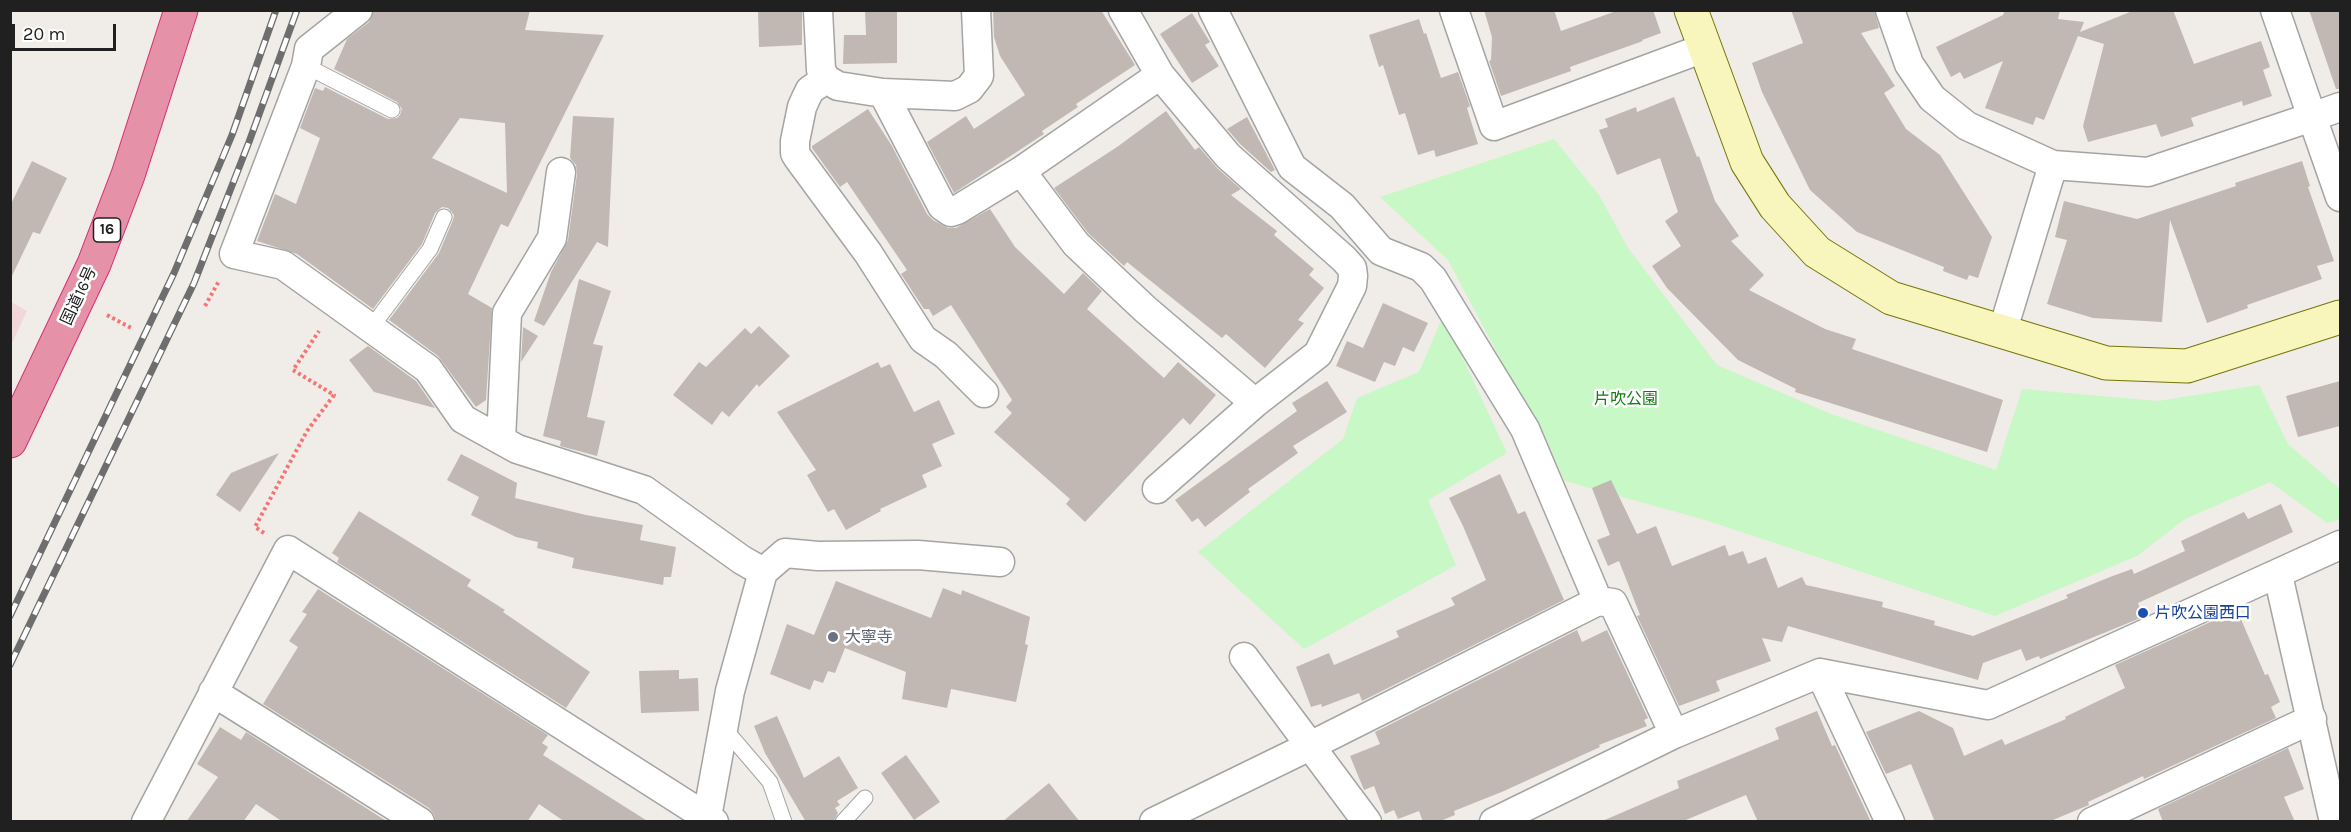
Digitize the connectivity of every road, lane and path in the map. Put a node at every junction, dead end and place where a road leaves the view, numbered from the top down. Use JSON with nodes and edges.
{"nodes":[{"id":1,"x":181,"y":10,"type":"edge"},
{"id":2,"x":358,"y":10,"type":"edge"},
{"id":3,"x":818,"y":10,"type":"edge"},
{"id":4,"x":976,"y":10,"type":"edge"},
{"id":5,"x":1123,"y":10,"type":"edge"},
{"id":6,"x":1213,"y":10,"type":"edge"},
{"id":7,"x":1454,"y":10,"type":"edge"},
{"id":8,"x":1691,"y":10,"type":"edge"},
{"id":9,"x":1890,"y":10,"type":"edge"},
{"id":10,"x":2275,"y":10,"type":"edge"},
{"id":11,"x":1704,"y":48,"type":"junction"},
{"id":12,"x":306,"y":66,"type":"junction"},
{"id":13,"x":1160,"y":75,"type":"junction"},
{"id":14,"x":826,"y":79,"type":"junction"},
{"id":15,"x":883,"y":93,"type":"junction"},
{"id":16,"x":2340,"y":106,"type":"edge"},
{"id":17,"x":392,"y":110,"type":"dead end"},
{"id":18,"x":2312,"y":117,"type":"junction"},
{"id":19,"x":2053,"y":165,"type":"junction"},
{"id":20,"x":1021,"y":171,"type":"junction"},
{"id":21,"x":561,"y":172,"type":"dead end"},
{"id":22,"x":2340,"y":198,"type":"edge"},
{"id":23,"x":444,"y":217,"type":"dead end"},
{"id":24,"x":1381,"y":251,"type":"junction"},
{"id":25,"x":1353,"y":276,"type":"junction"},
{"id":26,"x":336,"y":305,"type":"junction"},
{"id":27,"x":103,"y":313,"type":"dead end"},
{"id":28,"x":2340,"y":317,"type":"edge"},
{"id":29,"x":133,"y":329,"type":"dead end"},
{"id":30,"x":370,"y":329,"type":"junction"},
{"id":31,"x":2002,"y":333,"type":"junction"},
{"id":32,"x":984,"y":393,"type":"dead end"},
{"id":33,"x":1255,"y":403,"type":"junction"},
{"id":34,"x":501,"y":440,"type":"junction"},
{"id":35,"x":10,"y":441,"type":"edge"},
{"id":36,"x":1157,"y":489,"type":"dead end"},
{"id":37,"x":2340,"y":545,"type":"edge"},
{"id":38,"x":288,"y":550,"type":"junction"},
{"id":39,"x":1000,"y":562,"type":"dead end"},
{"id":40,"x":763,"y":572,"type":"junction"},
{"id":41,"x":2278,"y":574,"type":"junction"},
{"id":42,"x":1598,"y":601,"type":"junction"},
{"id":43,"x":1244,"y":657,"type":"dead end"},
{"id":44,"x":1820,"y":673,"type":"junction"},
{"id":45,"x":213,"y":692,"type":"junction"},
{"id":46,"x":2312,"y":719,"type":"junction"},
{"id":47,"x":723,"y":727,"type":"junction"},
{"id":48,"x":1674,"y":734,"type":"junction"},
{"id":49,"x":1310,"y":746,"type":"junction"},
{"id":50,"x":865,"y":798,"type":"dead end"},
{"id":51,"x":710,"y":819,"type":"edge"},
{"id":52,"x":146,"y":822,"type":"edge"},
{"id":53,"x":420,"y":822,"type":"edge"},
{"id":54,"x":784,"y":822,"type":"edge"},
{"id":55,"x":843,"y":822,"type":"edge"},
{"id":56,"x":1154,"y":822,"type":"edge"},
{"id":57,"x":1367,"y":822,"type":"edge"},
{"id":58,"x":1494,"y":822,"type":"edge"},
{"id":59,"x":1890,"y":822,"type":"edge"},
{"id":60,"x":2092,"y":822,"type":"edge"},
{"id":61,"x":2334,"y":822,"type":"edge"}],
"edges":[{"from":1,"to":35,"type":"highway","name":"国道16号","number":"16"},
{"from":2,"to":12,"type":"street"},
{"from":3,"to":14,"type":"street"},
{"from":4,"to":15,"type":"street"},
{"from":5,"to":13,"type":"street"},
{"from":6,"to":24,"type":"street"},
{"from":7,"to":11,"type":"street"},
{"from":8,"to":11,"type":"street"},
{"from":9,"to":19,"type":"street"},
{"from":10,"to":18,"type":"street"},
{"from":11,"to":31,"type":"street"},
{"from":12,"to":17,"type":"lane"},
{"from":12,"to":26,"type":"street"},
{"from":13,"to":20,"type":"street"},
{"from":13,"to":25,"type":"street"},
{"from":14,"to":15,"type":"street"},
{"from":14,"to":32,"type":"street"},
{"from":15,"to":20,"type":"street"},
{"from":16,"to":18,"type":"street"},
{"from":18,"to":19,"type":"street"},
{"from":18,"to":22,"type":"street"},
{"from":19,"to":31,"type":"street"},
{"from":20,"to":33,"type":"street"},
{"from":21,"to":34,"type":"street"},
{"from":23,"to":30,"type":"lane"},
{"from":24,"to":25,"type":"street"},
{"from":24,"to":42,"type":"street"},
{"from":25,"to":33,"type":"street"},
{"from":26,"to":30,"type":"street"},
{"from":26,"to":38,"type":"path"},
{"from":27,"to":29,"type":"path"},
{"from":28,"to":31,"type":"street"},
{"from":30,"to":34,"type":"street"},
{"from":33,"to":36,"type":"street"},
{"from":34,"to":40,"type":"street"},
{"from":37,"to":41,"type":"street"},
{"from":38,"to":45,"type":"street"},
{"from":38,"to":51,"type":"street"},
{"from":39,"to":40,"type":"street"},
{"from":40,"to":47,"type":"street"},
{"from":41,"to":44,"type":"street"},
{"from":41,"to":46,"type":"street"},
{"from":42,"to":48,"type":"street"},
{"from":42,"to":49,"type":"street"},
{"from":43,"to":49,"type":"street"},
{"from":44,"to":48,"type":"street"},
{"from":44,"to":59,"type":"street"},
{"from":45,"to":52,"type":"street"},
{"from":45,"to":53,"type":"street"},
{"from":46,"to":60,"type":"street"},
{"from":46,"to":61,"type":"street"},
{"from":47,"to":51,"type":"street"},
{"from":47,"to":54,"type":"lane"},
{"from":48,"to":58,"type":"street"},
{"from":49,"to":56,"type":"street"},
{"from":49,"to":57,"type":"street"},
{"from":50,"to":55,"type":"lane"}]}
